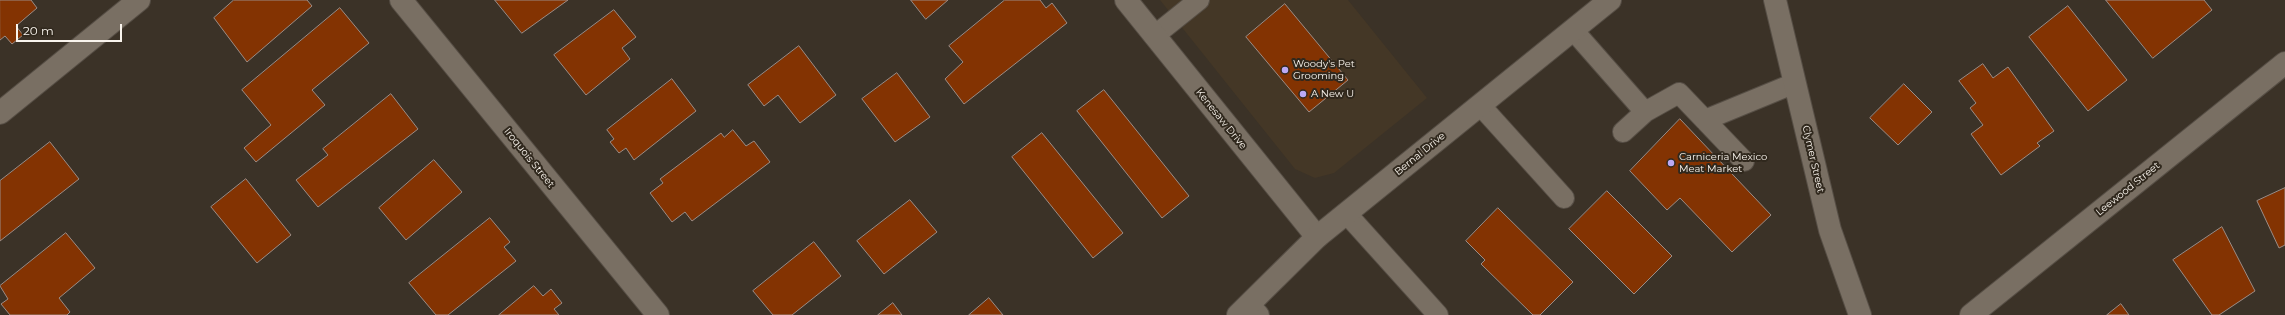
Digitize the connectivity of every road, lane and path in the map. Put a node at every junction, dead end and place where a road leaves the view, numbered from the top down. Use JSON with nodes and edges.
{"nodes":[{"id":1,"x":139,"y":0,"type":"edge"},
{"id":2,"x":401,"y":0,"type":"edge"},
{"id":3,"x":1126,"y":0,"type":"edge"},
{"id":4,"x":1199,"y":0,"type":"edge"},
{"id":5,"x":1610,"y":0,"type":"edge"},
{"id":6,"x":1775,"y":0,"type":"edge"},
{"id":7,"x":1573,"y":30,"type":"junction"},
{"id":8,"x":1154,"y":36,"type":"junction"},
{"id":9,"x":2285,"y":63,"type":"edge"},
{"id":10,"x":1795,"y":83,"type":"junction"},
{"id":11,"x":1480,"y":105,"type":"junction"},
{"id":12,"x":1646,"y":112,"type":"junction"},
{"id":13,"x":0,"y":113,"type":"edge"},
{"id":14,"x":1705,"y":120,"type":"junction"},
{"id":15,"x":1623,"y":132,"type":"dead end"},
{"id":16,"x":1744,"y":161,"type":"dead end"},
{"id":17,"x":1564,"y":198,"type":"dead end"},
{"id":18,"x":1346,"y":213,"type":"junction"},
{"id":19,"x":1317,"y":238,"type":"junction"},
{"id":20,"x":1248,"y":312,"type":"edge"},
{"id":21,"x":658,"y":315,"type":"edge"},
{"id":22,"x":1438,"y":315,"type":"edge"},
{"id":23,"x":1860,"y":315,"type":"edge"},
{"id":24,"x":1972,"y":315,"type":"edge"}],
"edges":[{"from":1,"to":13,"type":"street"},
{"from":2,"to":21,"type":"street","name":"Iroquois Street"},
{"from":3,"to":8,"type":"street","name":"Kenesaw Drive"},
{"from":4,"to":8,"type":"lane"},
{"from":5,"to":7,"type":"street","name":"Bernal Drive"},
{"from":6,"to":10,"type":"street","name":"Clymer Street"},
{"from":7,"to":11,"type":"street","name":"Bernal Drive"},
{"from":7,"to":12,"type":"lane"},
{"from":8,"to":19,"type":"street","name":"Kenesaw Drive"},
{"from":9,"to":24,"type":"street","name":"Leewood Street"},
{"from":10,"to":14,"type":"lane"},
{"from":10,"to":23,"type":"street","name":"Clymer Street"},
{"from":11,"to":17,"type":"lane"},
{"from":11,"to":18,"type":"street","name":"Bernal Drive"},
{"from":12,"to":14,"type":"lane"},
{"from":12,"to":15,"type":"lane"},
{"from":14,"to":16,"type":"lane"},
{"from":18,"to":19,"type":"street","name":"Bernal Drive"},
{"from":18,"to":22,"type":"lane"},
{"from":19,"to":20,"type":"street","name":"Bernal Drive"}]}
